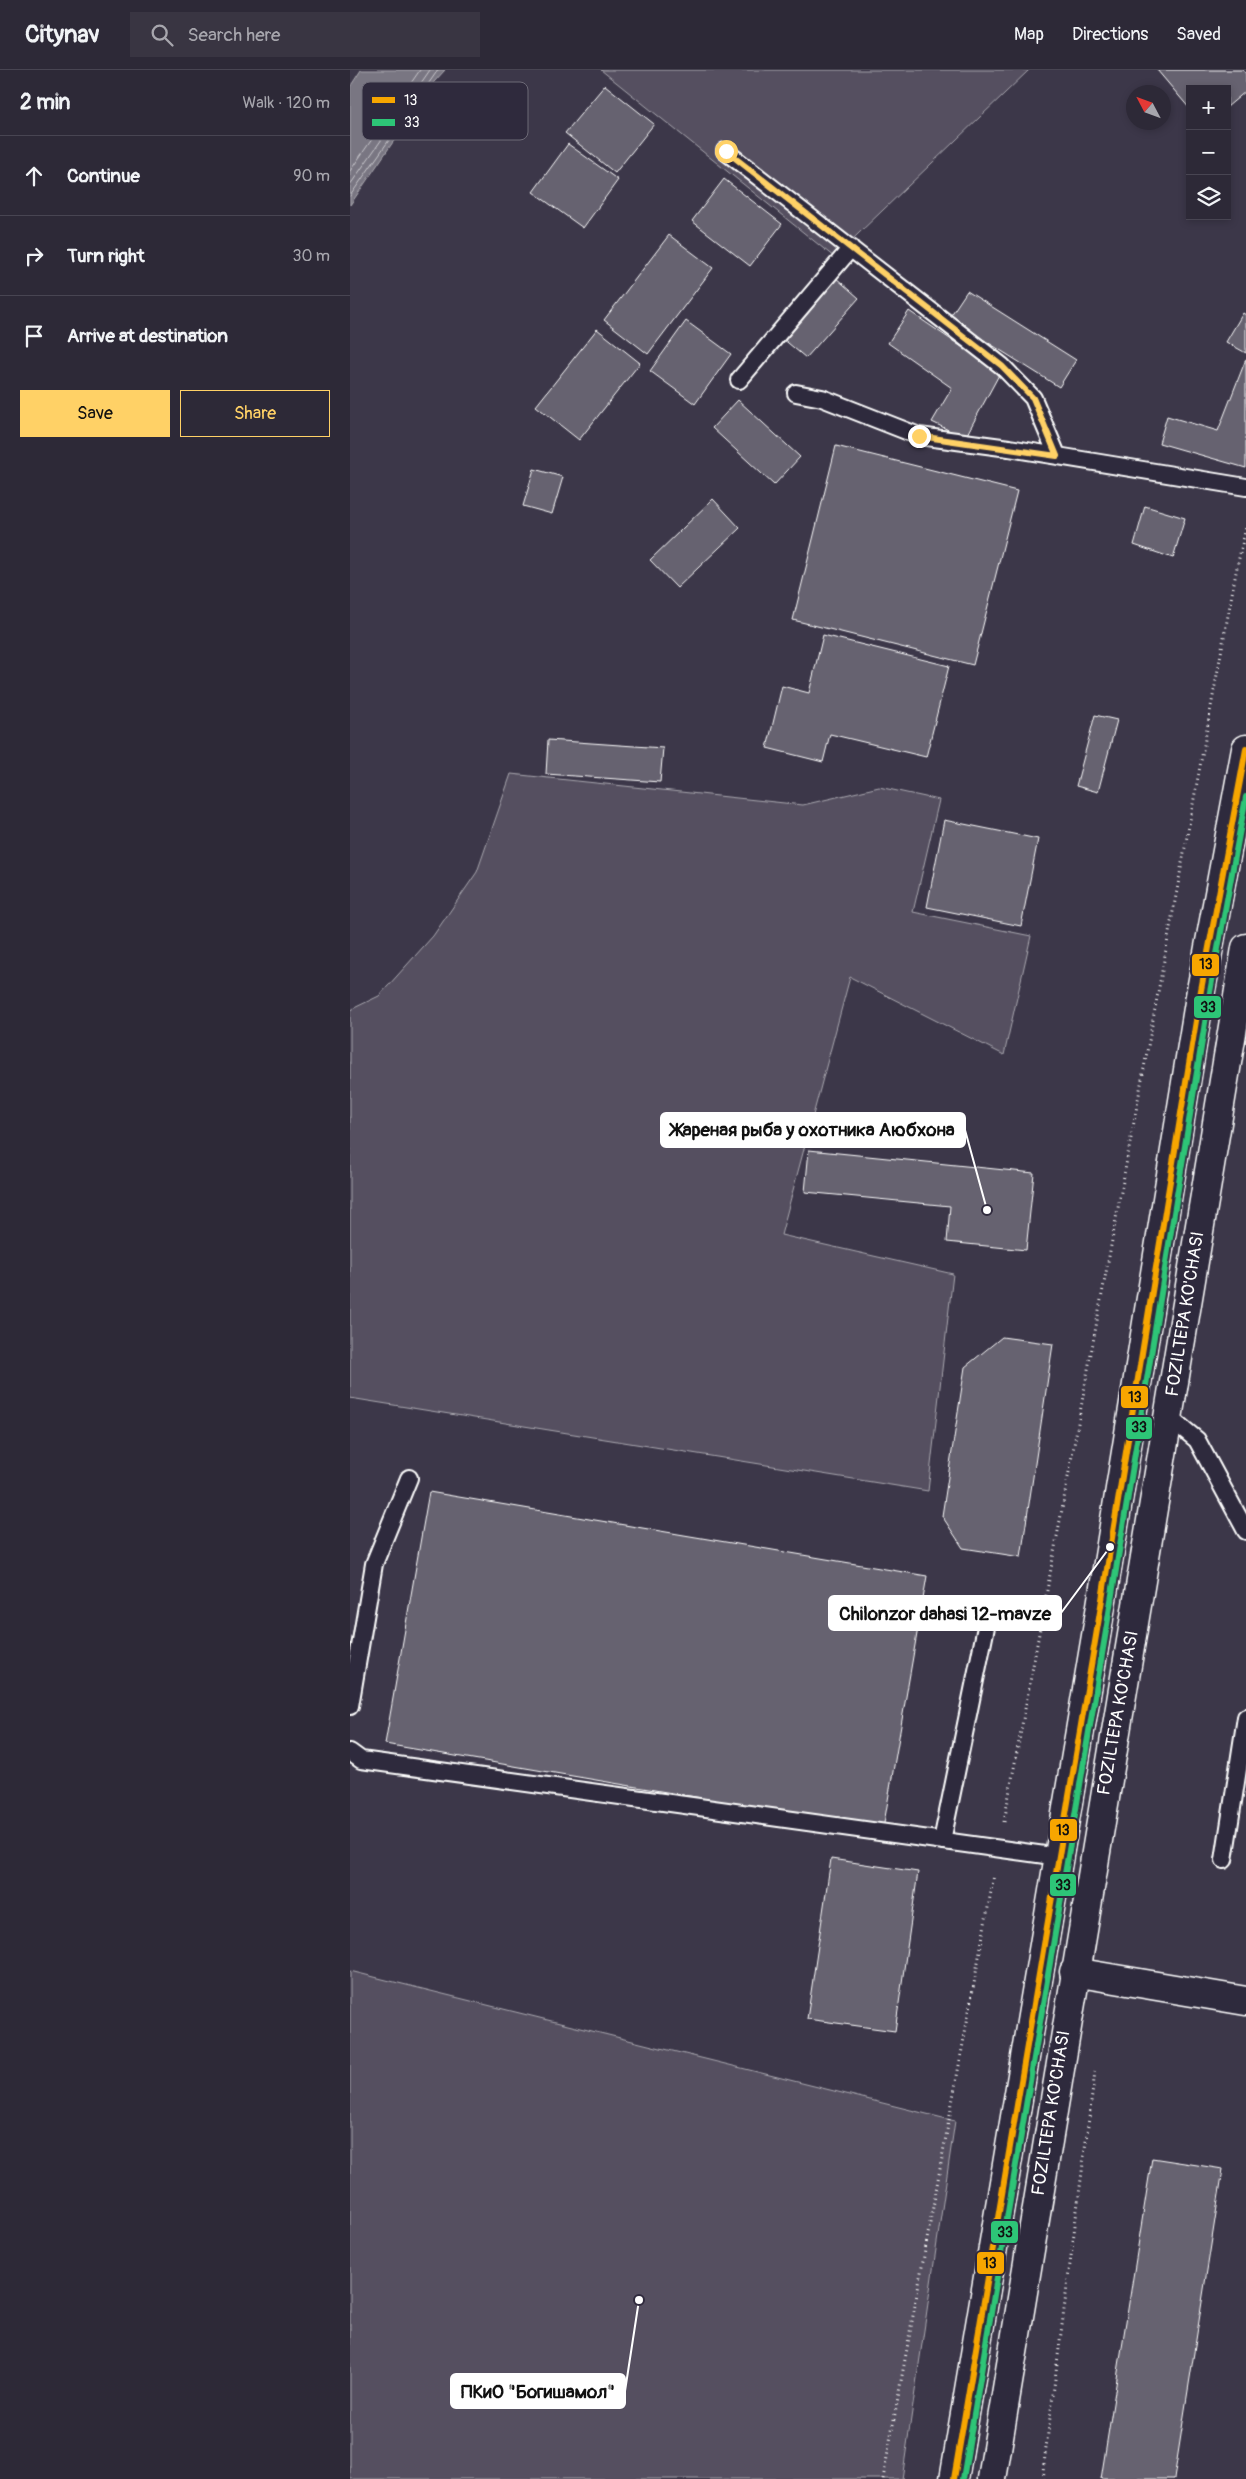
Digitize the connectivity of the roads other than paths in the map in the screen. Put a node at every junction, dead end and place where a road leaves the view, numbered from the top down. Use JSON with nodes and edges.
{"nodes":[{"id":1,"x":726,"y":151,"type":"dead end"},
{"id":2,"x":851,"y":248,"type":"junction"},
{"id":3,"x":739,"y":380,"type":"dead end"},
{"id":4,"x":796,"y":393,"type":"dead end"},
{"id":5,"x":1057,"y":456,"type":"junction"},
{"id":6,"x":1246,"y":487,"type":"edge"},
{"id":7,"x":1246,"y":749,"type":"edge"},
{"id":8,"x":1246,"y":948,"type":"edge"},
{"id":9,"x":1243,"y":982,"type":"edge"},
{"id":10,"x":1168,"y":1416,"type":"junction"},
{"id":11,"x":409,"y":1478,"type":"dead end"},
{"id":12,"x":1246,"y":1531,"type":"edge"},
{"id":13,"x":987,"y":1622,"type":"dead end"},
{"id":14,"x":350,"y":1706,"type":"edge"},
{"id":15,"x":1246,"y":1717,"type":"edge"},
{"id":16,"x":350,"y":1752,"type":"edge"},
{"id":17,"x":942,"y":1841,"type":"junction"},
{"id":18,"x":1060,"y":1857,"type":"junction"},
{"id":19,"x":1224,"y":1860,"type":"dead end"},
{"id":20,"x":1074,"y":1972,"type":"junction"},
{"id":21,"x":1246,"y":2001,"type":"edge"},
{"id":22,"x":954,"y":2479,"type":"edge"},
{"id":23,"x":992,"y":2479,"type":"edge"}],
"edges":[{"from":1,"to":2,"type":"lane"},
{"from":2,"to":3,"type":"lane"},
{"from":2,"to":5,"type":"lane"},
{"from":4,"to":5,"type":"lane"},
{"from":5,"to":6,"type":"lane"},
{"from":7,"to":18,"type":"main road","name":"FOZILTEPA KO'CHASI"},
{"from":8,"to":9,"type":"main road","name":"FOZILTEPA KO'CHASI"},
{"from":9,"to":10,"type":"main road","name":"FOZILTEPA KO'CHASI"},
{"from":10,"to":12,"type":"lane"},
{"from":10,"to":20,"type":"main road","name":"FOZILTEPA KO'CHASI"},
{"from":11,"to":14,"type":"lane"},
{"from":13,"to":17,"type":"lane"},
{"from":15,"to":19,"type":"lane"},
{"from":16,"to":17,"type":"lane"},
{"from":17,"to":18,"type":"lane"},
{"from":18,"to":22,"type":"main road","name":"FOZILTEPA KO'CHASI"},
{"from":20,"to":21,"type":"main road"},
{"from":20,"to":23,"type":"main road","name":"FOZILTEPA KO'CHASI"}]}
